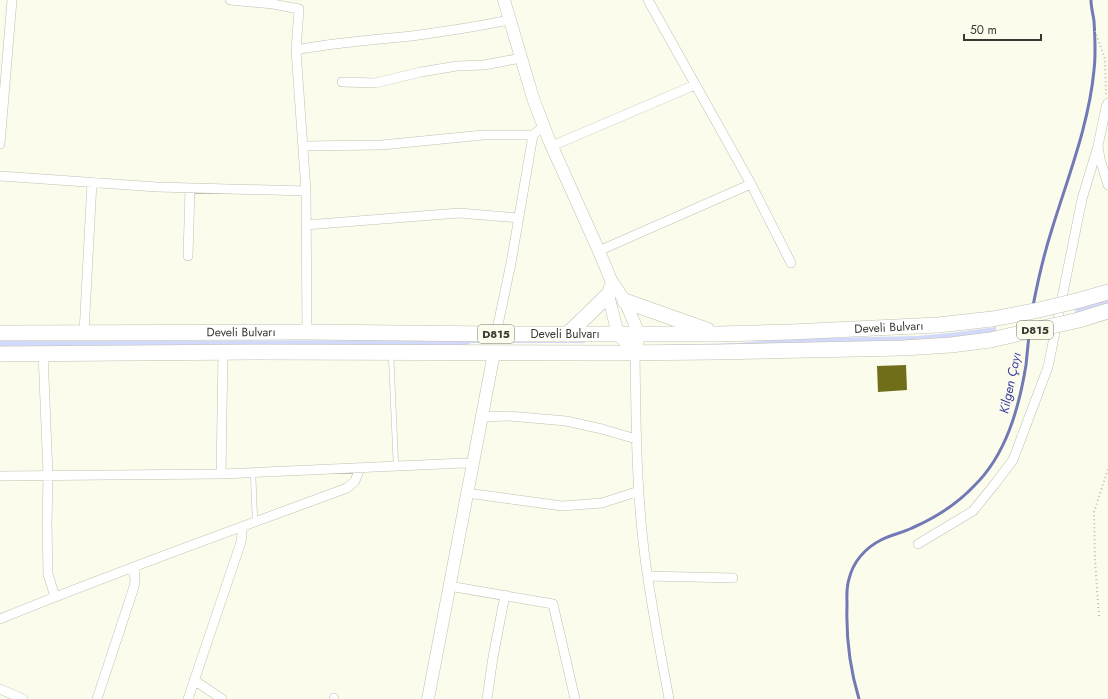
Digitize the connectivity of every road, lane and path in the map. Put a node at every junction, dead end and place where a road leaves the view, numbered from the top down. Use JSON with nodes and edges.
{"nodes":[{"id":1,"x":12,"y":0,"type":"edge"},
{"id":2,"x":230,"y":0,"type":"edge"},
{"id":3,"x":504,"y":0,"type":"edge"},
{"id":4,"x":648,"y":0,"type":"edge"},
{"id":5,"x":273,"y":2,"type":"edge"},
{"id":6,"x":510,"y":20,"type":"junction"},
{"id":7,"x":1095,"y":31,"type":"dead end"},
{"id":8,"x":296,"y":50,"type":"junction"},
{"id":9,"x":521,"y":58,"type":"junction"},
{"id":10,"x":342,"y":82,"type":"dead end"},
{"id":11,"x":695,"y":85,"type":"junction"},
{"id":12,"x":1107,"y":105,"type":"edge"},
{"id":13,"x":544,"y":126,"type":"junction"},
{"id":14,"x":533,"y":135,"type":"junction"},
{"id":15,"x":0,"y":144,"type":"edge"},
{"id":16,"x":303,"y":146,"type":"junction"},
{"id":17,"x":552,"y":146,"type":"junction"},
{"id":18,"x":1098,"y":146,"type":"junction"},
{"id":19,"x":0,"y":176,"type":"edge"},
{"id":20,"x":92,"y":182,"type":"junction"},
{"id":21,"x":751,"y":184,"type":"junction"},
{"id":22,"x":1108,"y":185,"type":"edge"},
{"id":23,"x":190,"y":188,"type":"junction"},
{"id":24,"x":306,"y":191,"type":"junction"},
{"id":25,"x":519,"y":218,"type":"junction"},
{"id":26,"x":306,"y":225,"type":"junction"},
{"id":27,"x":598,"y":249,"type":"junction"},
{"id":28,"x":188,"y":256,"type":"dead end"},
{"id":29,"x":791,"y":263,"type":"dead end"},
{"id":30,"x":610,"y":288,"type":"junction"},
{"id":31,"x":1108,"y":292,"type":"edge"},
{"id":32,"x":625,"y":301,"type":"junction"},
{"id":33,"x":1108,"y":311,"type":"edge"},
{"id":34,"x":307,"y":332,"type":"junction"},
{"id":35,"x":84,"y":333,"type":"junction"},
{"id":36,"x":0,"y":334,"type":"edge"},
{"id":37,"x":496,"y":334,"type":"junction"},
{"id":38,"x":568,"y":334,"type":"junction"},
{"id":39,"x":618,"y":334,"type":"junction"},
{"id":40,"x":639,"y":334,"type":"junction"},
{"id":41,"x":719,"y":334,"type":"junction"},
{"id":42,"x":224,"y":352,"type":"junction"},
{"id":43,"x":391,"y":352,"type":"junction"},
{"id":44,"x":494,"y":353,"type":"junction"},
{"id":45,"x":635,"y":353,"type":"junction"},
{"id":46,"x":0,"y":354,"type":"edge"},
{"id":47,"x":43,"y":354,"type":"junction"},
{"id":48,"x":481,"y":417,"type":"junction"},
{"id":49,"x":636,"y":439,"type":"junction"},
{"id":50,"x":472,"y":464,"type":"junction"},
{"id":51,"x":396,"y":466,"type":"junction"},
{"id":52,"x":360,"y":468,"type":"junction"},
{"id":53,"x":1108,"y":469,"type":"edge"},
{"id":54,"x":253,"y":472,"type":"junction"},
{"id":55,"x":221,"y":474,"type":"junction"},
{"id":56,"x":48,"y":475,"type":"junction"},
{"id":57,"x":0,"y":476,"type":"edge"},
{"id":58,"x":639,"y":491,"type":"junction"},
{"id":59,"x":467,"y":493,"type":"junction"},
{"id":60,"x":255,"y":522,"type":"junction"},
{"id":61,"x":241,"y":527,"type":"junction"},
{"id":62,"x":918,"y":544,"type":"dead end"},
{"id":63,"x":134,"y":566,"type":"junction"},
{"id":64,"x":648,"y":576,"type":"junction"},
{"id":65,"x":733,"y":578,"type":"dead end"},
{"id":66,"x":450,"y":586,"type":"junction"},
{"id":67,"x":505,"y":595,"type":"junction"},
{"id":68,"x":55,"y":597,"type":"junction"},
{"id":69,"x":1099,"y":616,"type":"dead end"},
{"id":70,"x":0,"y":619,"type":"edge"},
{"id":71,"x":194,"y":680,"type":"junction"},
{"id":72,"x":0,"y":689,"type":"edge"},
{"id":73,"x":23,"y":699,"type":"edge"},
{"id":74,"x":97,"y":699,"type":"edge"},
{"id":75,"x":188,"y":699,"type":"edge"},
{"id":76,"x":222,"y":699,"type":"edge"},
{"id":77,"x":428,"y":699,"type":"edge"},
{"id":78,"x":487,"y":699,"type":"edge"},
{"id":79,"x":575,"y":699,"type":"edge"},
{"id":80,"x":669,"y":699,"type":"edge"}],
"edges":[{"from":1,"to":15,"type":"street"},
{"from":2,"to":5,"type":"street"},
{"from":3,"to":6,"type":"street"},
{"from":4,"to":11,"type":"street"},
{"from":5,"to":8,"type":"street"},
{"from":6,"to":8,"type":"street"},
{"from":6,"to":9,"type":"street"},
{"from":7,"to":12,"type":"path"},
{"from":8,"to":16,"type":"street"},
{"from":9,"to":10,"type":"street"},
{"from":9,"to":13,"type":"street"},
{"from":11,"to":17,"type":"street"},
{"from":11,"to":21,"type":"street"},
{"from":12,"to":18,"type":"street"},
{"from":13,"to":14,"type":"street"},
{"from":13,"to":17,"type":"street"},
{"from":14,"to":16,"type":"street"},
{"from":14,"to":25,"type":"street"},
{"from":16,"to":24,"type":"street"},
{"from":17,"to":27,"type":"street"},
{"from":18,"to":22,"type":"street"},
{"from":18,"to":62,"type":"street"},
{"from":19,"to":20,"type":"street"},
{"from":20,"to":23,"type":"street"},
{"from":20,"to":35,"type":"street"},
{"from":21,"to":27,"type":"street"},
{"from":21,"to":29,"type":"street"},
{"from":23,"to":24,"type":"street"},
{"from":23,"to":28,"type":"street"},
{"from":24,"to":26,"type":"street"},
{"from":25,"to":26,"type":"street"},
{"from":25,"to":37,"type":"street"},
{"from":26,"to":34,"type":"street"},
{"from":27,"to":30,"type":"street"},
{"from":30,"to":32,"type":"street"},
{"from":30,"to":38,"type":"highway"},
{"from":30,"to":39,"type":"street"},
{"from":31,"to":41,"type":"highway","name":"Develi Bulvarı","number":"D815","bridge":true},
{"from":32,"to":40,"type":"street"},
{"from":32,"to":41,"type":"highway"},
{"from":33,"to":45,"type":"highway","name":"Develi Bulvarı","number":"D815","bridge":true},
{"from":34,"to":35,"type":"highway","name":"Develi Bulvarı","number":"D815"},
{"from":34,"to":37,"type":"highway","name":"Develi Bulvarı","number":"D815"},
{"from":35,"to":36,"type":"highway","name":"Develi Bulvarı","number":"D815"},
{"from":37,"to":38,"type":"highway","name":"Develi Bulvarı","number":"D815"},
{"from":38,"to":39,"type":"highway","name":"Develi Bulvarı","number":"D815"},
{"from":39,"to":40,"type":"highway","name":"Develi Bulvarı","number":"D815"},
{"from":39,"to":45,"type":"street"},
{"from":40,"to":41,"type":"highway","name":"Develi Bulvarı","number":"D815"},
{"from":40,"to":45,"type":"street"},
{"from":42,"to":43,"type":"highway","name":"Develi Bulvarı","number":"D815"},
{"from":42,"to":47,"type":"highway","name":"Develi Bulvarı","number":"D815"},
{"from":42,"to":55,"type":"street"},
{"from":43,"to":44,"type":"highway","name":"Develi Bulvarı","number":"D815"},
{"from":43,"to":51,"type":"lane"},
{"from":44,"to":45,"type":"highway","name":"Develi Bulvarı","number":"D815"},
{"from":44,"to":48,"type":"street"},
{"from":45,"to":49,"type":"street"},
{"from":46,"to":47,"type":"highway","name":"Develi Bulvarı","number":"D815"},
{"from":47,"to":56,"type":"street"},
{"from":48,"to":49,"type":"street"},
{"from":48,"to":50,"type":"street"},
{"from":49,"to":58,"type":"street"},
{"from":50,"to":51,"type":"street"},
{"from":50,"to":59,"type":"street"},
{"from":51,"to":52,"type":"street"},
{"from":52,"to":54,"type":"street"},
{"from":52,"to":60,"type":"street"},
{"from":53,"to":69,"type":"path"},
{"from":54,"to":55,"type":"street"},
{"from":54,"to":60,"type":"lane"},
{"from":55,"to":56,"type":"street"},
{"from":56,"to":57,"type":"street"},
{"from":56,"to":68,"type":"street"},
{"from":58,"to":59,"type":"street"},
{"from":58,"to":64,"type":"street"},
{"from":59,"to":66,"type":"street"},
{"from":60,"to":61,"type":"street"},
{"from":61,"to":63,"type":"street"},
{"from":61,"to":71,"type":"street"},
{"from":63,"to":68,"type":"street"},
{"from":63,"to":74,"type":"street"},
{"from":64,"to":65,"type":"street"},
{"from":64,"to":80,"type":"street"},
{"from":66,"to":67,"type":"street"},
{"from":66,"to":77,"type":"street"},
{"from":67,"to":78,"type":"street"},
{"from":67,"to":79,"type":"street"},
{"from":68,"to":70,"type":"street"},
{"from":71,"to":75,"type":"street"},
{"from":71,"to":76,"type":"street"},
{"from":72,"to":73,"type":"street"}]}
